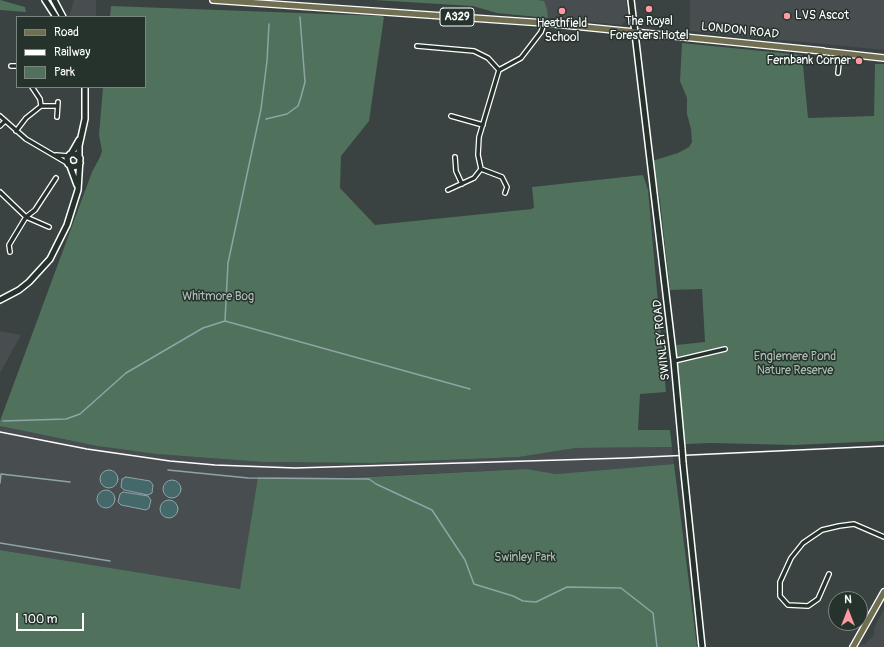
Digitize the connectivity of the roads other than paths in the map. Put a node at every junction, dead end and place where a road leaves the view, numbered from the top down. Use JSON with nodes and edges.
{"nodes":[{"id":1,"x":45,"y":0,"type":"edge"},
{"id":2,"x":54,"y":0,"type":"edge"},
{"id":3,"x":213,"y":0,"type":"edge"},
{"id":4,"x":632,"y":0,"type":"edge"},
{"id":5,"x":273,"y":2,"type":"edge"},
{"id":6,"x":283,"y":2,"type":"edge"},
{"id":7,"x":55,"y":16,"type":"edge"},
{"id":8,"x":62,"y":16,"type":"edge"},
{"id":9,"x":544,"y":23,"type":"junction"},
{"id":10,"x":635,"y":32,"type":"junction"},
{"id":11,"x":417,"y":46,"type":"dead end"},
{"id":12,"x":840,"y":53,"type":"junction"},
{"id":13,"x":884,"y":58,"type":"edge"},
{"id":14,"x":11,"y":66,"type":"dead end"},
{"id":15,"x":16,"y":66,"type":"edge"},
{"id":16,"x":499,"y":70,"type":"junction"},
{"id":17,"x":838,"y":73,"type":"dead end"},
{"id":18,"x":33,"y":88,"type":"edge"},
{"id":19,"x":85,"y":88,"type":"edge"},
{"id":20,"x":58,"y":102,"type":"dead end"},
{"id":21,"x":41,"y":106,"type":"junction"},
{"id":22,"x":57,"y":106,"type":"junction"},
{"id":23,"x":0,"y":116,"type":"edge"},
{"id":24,"x":450,"y":116,"type":"dead end"},
{"id":25,"x":57,"y":117,"type":"dead end"},
{"id":26,"x":5,"y":121,"type":"junction"},
{"id":27,"x":483,"y":124,"type":"junction"},
{"id":28,"x":0,"y":126,"type":"edge"},
{"id":29,"x":16,"y":131,"type":"junction"},
{"id":30,"x":83,"y":134,"type":"junction"},
{"id":31,"x":55,"y":155,"type":"junction"},
{"id":32,"x":70,"y":155,"type":"junction"},
{"id":33,"x":79,"y":156,"type":"junction"},
{"id":34,"x":455,"y":157,"type":"dead end"},
{"id":35,"x":80,"y":163,"type":"junction"},
{"id":36,"x":69,"y":164,"type":"junction"},
{"id":37,"x":481,"y":169,"type":"junction"},
{"id":38,"x":56,"y":178,"type":"dead end"},
{"id":39,"x":462,"y":184,"type":"junction"},
{"id":40,"x":78,"y":190,"type":"junction"},
{"id":41,"x":448,"y":190,"type":"dead end"},
{"id":42,"x":0,"y":192,"type":"edge"},
{"id":43,"x":505,"y":193,"type":"dead end"},
{"id":44,"x":26,"y":217,"type":"junction"},
{"id":45,"x":49,"y":227,"type":"dead end"},
{"id":46,"x":10,"y":252,"type":"dead end"},
{"id":47,"x":0,"y":300,"type":"edge"},
{"id":48,"x":725,"y":349,"type":"dead end"},
{"id":49,"x":674,"y":361,"type":"junction"},
{"id":50,"x":884,"y":537,"type":"edge"},
{"id":51,"x":829,"y":574,"type":"dead end"},
{"id":52,"x":884,"y":592,"type":"edge"},
{"id":53,"x":702,"y":647,"type":"edge"},
{"id":54,"x":853,"y":647,"type":"edge"}],
"edges":[{"from":1,"to":7,"type":"main road"},
{"from":2,"to":8,"type":"main road"},
{"from":3,"to":5,"type":"main road","name":"LONDON ROAD","number":"A329"},
{"from":4,"to":10,"type":"main road","name":"SWINLEY ROAD"},
{"from":5,"to":6,"type":"main road","name":"LONDON ROAD","number":"A329"},
{"from":6,"to":9,"type":"main road","name":"LONDON ROAD","number":"A329"},
{"from":9,"to":10,"type":"main road","name":"LONDON ROAD","number":"A329"},
{"from":9,"to":16,"type":"street"},
{"from":10,"to":12,"type":"main road","name":"LONDON ROAD","number":"A329"},
{"from":10,"to":49,"type":"main road","name":"SWINLEY ROAD"},
{"from":11,"to":16,"type":"street"},
{"from":12,"to":13,"type":"main road","name":"LONDON ROAD","number":"A329"},
{"from":12,"to":17,"type":"street"},
{"from":14,"to":15,"type":"street"},
{"from":16,"to":27,"type":"street"},
{"from":18,"to":21,"type":"street"},
{"from":19,"to":30,"type":"main road"},
{"from":20,"to":22,"type":"street"},
{"from":21,"to":22,"type":"street"},
{"from":21,"to":29,"type":"street"},
{"from":22,"to":25,"type":"street"},
{"from":23,"to":26,"type":"street"},
{"from":24,"to":27,"type":"street"},
{"from":26,"to":28,"type":"street"},
{"from":26,"to":29,"type":"street"},
{"from":27,"to":37,"type":"street"},
{"from":29,"to":31,"type":"street"},
{"from":30,"to":32,"type":"main road"},
{"from":30,"to":33,"type":"main road"},
{"from":31,"to":32,"type":"street"},
{"from":31,"to":36,"type":"street"},
{"from":32,"to":33,"type":"main road"},
{"from":32,"to":36,"type":"main road"},
{"from":33,"to":35,"type":"main road"},
{"from":34,"to":39,"type":"street"},
{"from":35,"to":36,"type":"main road"},
{"from":35,"to":40,"type":"main road"},
{"from":36,"to":40,"type":"main road"},
{"from":37,"to":39,"type":"street"},
{"from":37,"to":43,"type":"street"},
{"from":38,"to":44,"type":"street"},
{"from":39,"to":41,"type":"street"},
{"from":40,"to":47,"type":"main road"},
{"from":42,"to":44,"type":"street"},
{"from":44,"to":45,"type":"street"},
{"from":44,"to":46,"type":"street"},
{"from":48,"to":49,"type":"street"},
{"from":49,"to":53,"type":"main road","name":"SWINLEY ROAD","bridge":true},
{"from":50,"to":51,"type":"street"},
{"from":52,"to":54,"type":"main road"}]}
